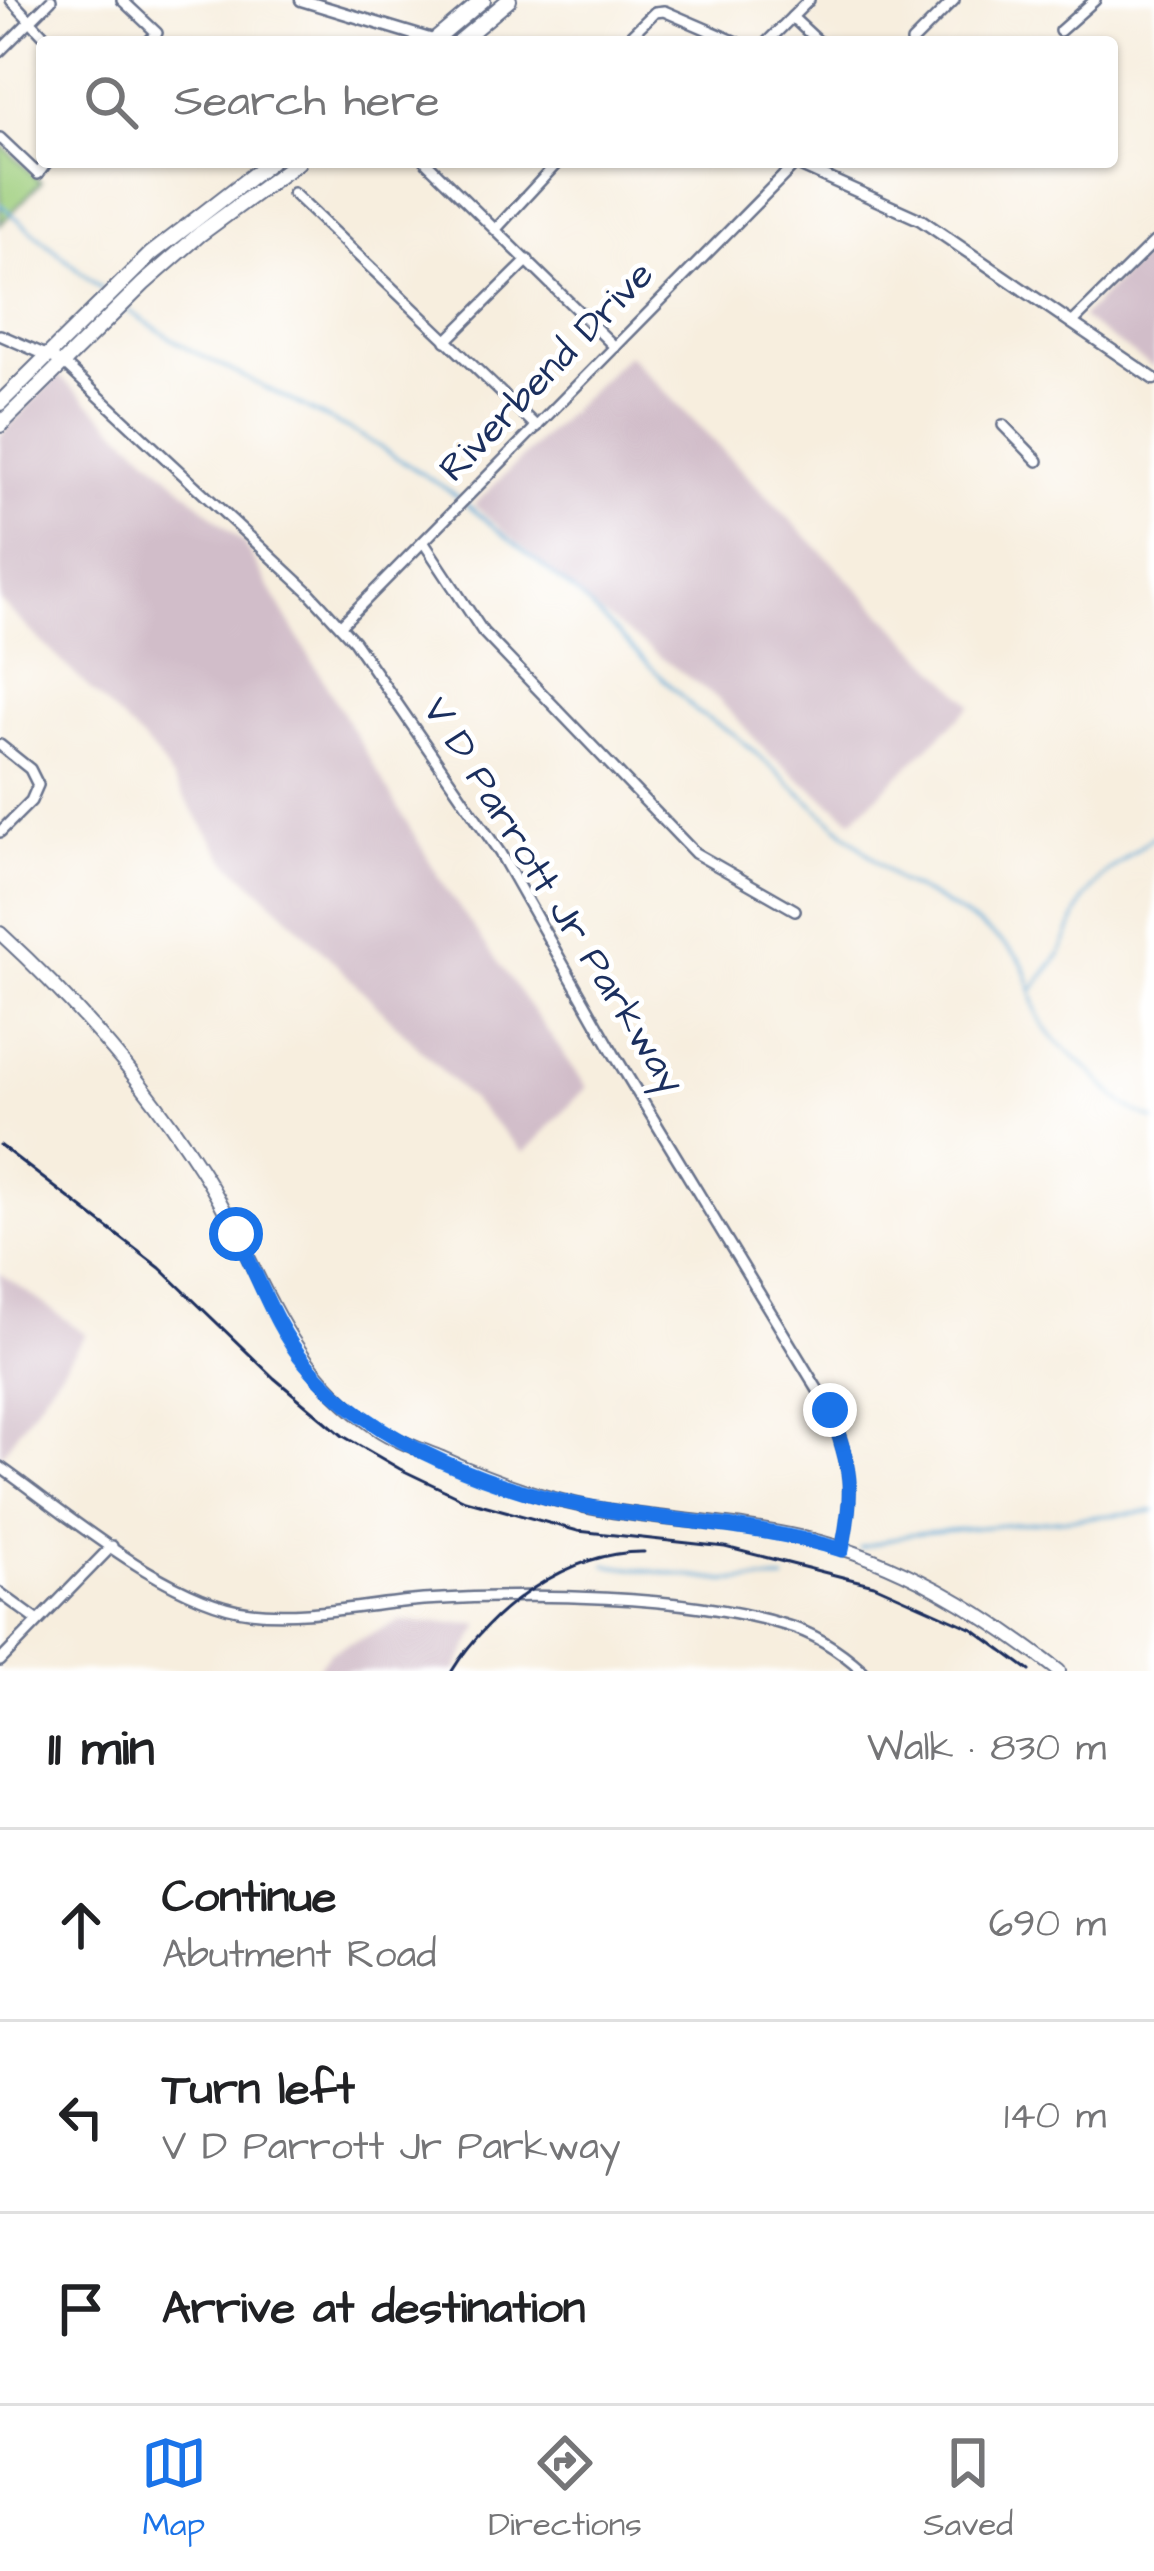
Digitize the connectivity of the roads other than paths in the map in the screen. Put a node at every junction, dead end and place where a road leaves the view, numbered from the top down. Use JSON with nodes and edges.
{"nodes":[{"id":1,"x":11,"y":0,"type":"edge"},
{"id":2,"x":51,"y":0,"type":"edge"},
{"id":3,"x":122,"y":0,"type":"edge"},
{"id":4,"x":301,"y":0,"type":"edge"},
{"id":5,"x":483,"y":0,"type":"edge"},
{"id":6,"x":509,"y":0,"type":"edge"},
{"id":7,"x":809,"y":0,"type":"edge"},
{"id":8,"x":955,"y":0,"type":"edge"},
{"id":9,"x":1095,"y":0,"type":"edge"},
{"id":10,"x":792,"y":17,"type":"junction"},
{"id":11,"x":30,"y":20,"type":"junction"},
{"id":12,"x":1060,"y":31,"type":"dead end"},
{"id":13,"x":45,"y":36,"type":"edge"},
{"id":14,"x":154,"y":36,"type":"edge"},
{"id":15,"x":416,"y":36,"type":"edge"},
{"id":16,"x":442,"y":36,"type":"edge"},
{"id":17,"x":466,"y":36,"type":"edge"},
{"id":18,"x":629,"y":36,"type":"edge"},
{"id":19,"x":722,"y":36,"type":"edge"},
{"id":20,"x":773,"y":36,"type":"edge"},
{"id":21,"x":813,"y":36,"type":"edge"},
{"id":22,"x":918,"y":36,"type":"edge"},
{"id":23,"x":0,"y":51,"type":"edge"},
{"id":24,"x":0,"y":138,"type":"edge"},
{"id":25,"x":43,"y":168,"type":"edge"},
{"id":26,"x":262,"y":168,"type":"edge"},
{"id":27,"x":290,"y":168,"type":"edge"},
{"id":28,"x":431,"y":168,"type":"edge"},
{"id":29,"x":552,"y":168,"type":"edge"},
{"id":30,"x":790,"y":168,"type":"edge"},
{"id":31,"x":806,"y":168,"type":"edge"},
{"id":32,"x":293,"y":193,"type":"dead end"},
{"id":33,"x":496,"y":229,"type":"junction"},
{"id":34,"x":1154,"y":242,"type":"edge"},
{"id":35,"x":528,"y":260,"type":"junction"},
{"id":36,"x":1072,"y":323,"type":"junction"},
{"id":37,"x":0,"y":335,"type":"edge"},
{"id":38,"x":446,"y":341,"type":"junction"},
{"id":39,"x":615,"y":347,"type":"junction"},
{"id":40,"x":46,"y":356,"type":"junction"},
{"id":41,"x":62,"y":362,"type":"junction"},
{"id":42,"x":1154,"y":379,"type":"edge"},
{"id":43,"x":0,"y":403,"type":"edge"},
{"id":44,"x":0,"y":424,"type":"edge"},
{"id":45,"x":1004,"y":425,"type":"dead end"},
{"id":46,"x":537,"y":428,"type":"junction"},
{"id":47,"x":1038,"y":461,"type":"dead end"},
{"id":48,"x":424,"y":543,"type":"junction"},
{"id":49,"x":341,"y":626,"type":"junction"},
{"id":50,"x":0,"y":745,"type":"edge"},
{"id":51,"x":0,"y":832,"type":"edge"},
{"id":52,"x":794,"y":910,"type":"dead end"},
{"id":53,"x":0,"y":933,"type":"edge"},
{"id":54,"x":0,"y":1467,"type":"edge"},
{"id":55,"x":112,"y":1546,"type":"junction"},
{"id":56,"x":842,"y":1550,"type":"junction"},
{"id":57,"x":0,"y":1593,"type":"edge"},
{"id":58,"x":37,"y":1620,"type":"junction"},
{"id":59,"x":1,"y":1660,"type":"edge"},
{"id":60,"x":14,"y":1671,"type":"edge"},
{"id":61,"x":863,"y":1671,"type":"edge"},
{"id":62,"x":1059,"y":1671,"type":"edge"}],
"edges":[{"from":1,"to":11,"type":"street"},
{"from":2,"to":11,"type":"street"},
{"from":3,"to":14,"type":"street"},
{"from":4,"to":15,"type":"street"},
{"from":5,"to":16,"type":"main road"},
{"from":6,"to":17,"type":"main road"},
{"from":7,"to":10,"type":"street"},
{"from":8,"to":22,"type":"street"},
{"from":9,"to":12,"type":"street"},
{"from":10,"to":20,"type":"street"},
{"from":10,"to":21,"type":"street"},
{"from":11,"to":13,"type":"street"},
{"from":11,"to":23,"type":"street"},
{"from":18,"to":19,"type":"street"},
{"from":24,"to":25,"type":"street"},
{"from":26,"to":40,"type":"main road"},
{"from":27,"to":41,"type":"main road"},
{"from":28,"to":33,"type":"street"},
{"from":29,"to":33,"type":"street"},
{"from":30,"to":39,"type":"street","name":"Riverbend Drive"},
{"from":31,"to":36,"type":"street"},
{"from":32,"to":38,"type":"street"},
{"from":33,"to":35,"type":"street"},
{"from":34,"to":36,"type":"street"},
{"from":35,"to":38,"type":"street"},
{"from":35,"to":39,"type":"street"},
{"from":36,"to":42,"type":"street"},
{"from":37,"to":40,"type":"street"},
{"from":38,"to":46,"type":"street"},
{"from":39,"to":46,"type":"street","name":"Riverbend Drive"},
{"from":40,"to":41,"type":"street"},
{"from":40,"to":43,"type":"main road"},
{"from":41,"to":44,"type":"main road"},
{"from":41,"to":49,"type":"street","name":"V D Parrott Jr Parkway"},
{"from":45,"to":47,"type":"street"},
{"from":46,"to":48,"type":"street","name":"Riverbend Drive"},
{"from":48,"to":49,"type":"street","name":"Riverbend Drive"},
{"from":48,"to":52,"type":"street"},
{"from":49,"to":56,"type":"street","name":"V D Parrott Jr Parkway"},
{"from":50,"to":51,"type":"street"},
{"from":53,"to":56,"type":"main road"},
{"from":54,"to":55,"type":"street"},
{"from":55,"to":58,"type":"street"},
{"from":55,"to":61,"type":"street"},
{"from":56,"to":62,"type":"main road"},
{"from":57,"to":58,"type":"street"},
{"from":58,"to":59,"type":"street"},
{"from":59,"to":60,"type":"street"}]}
